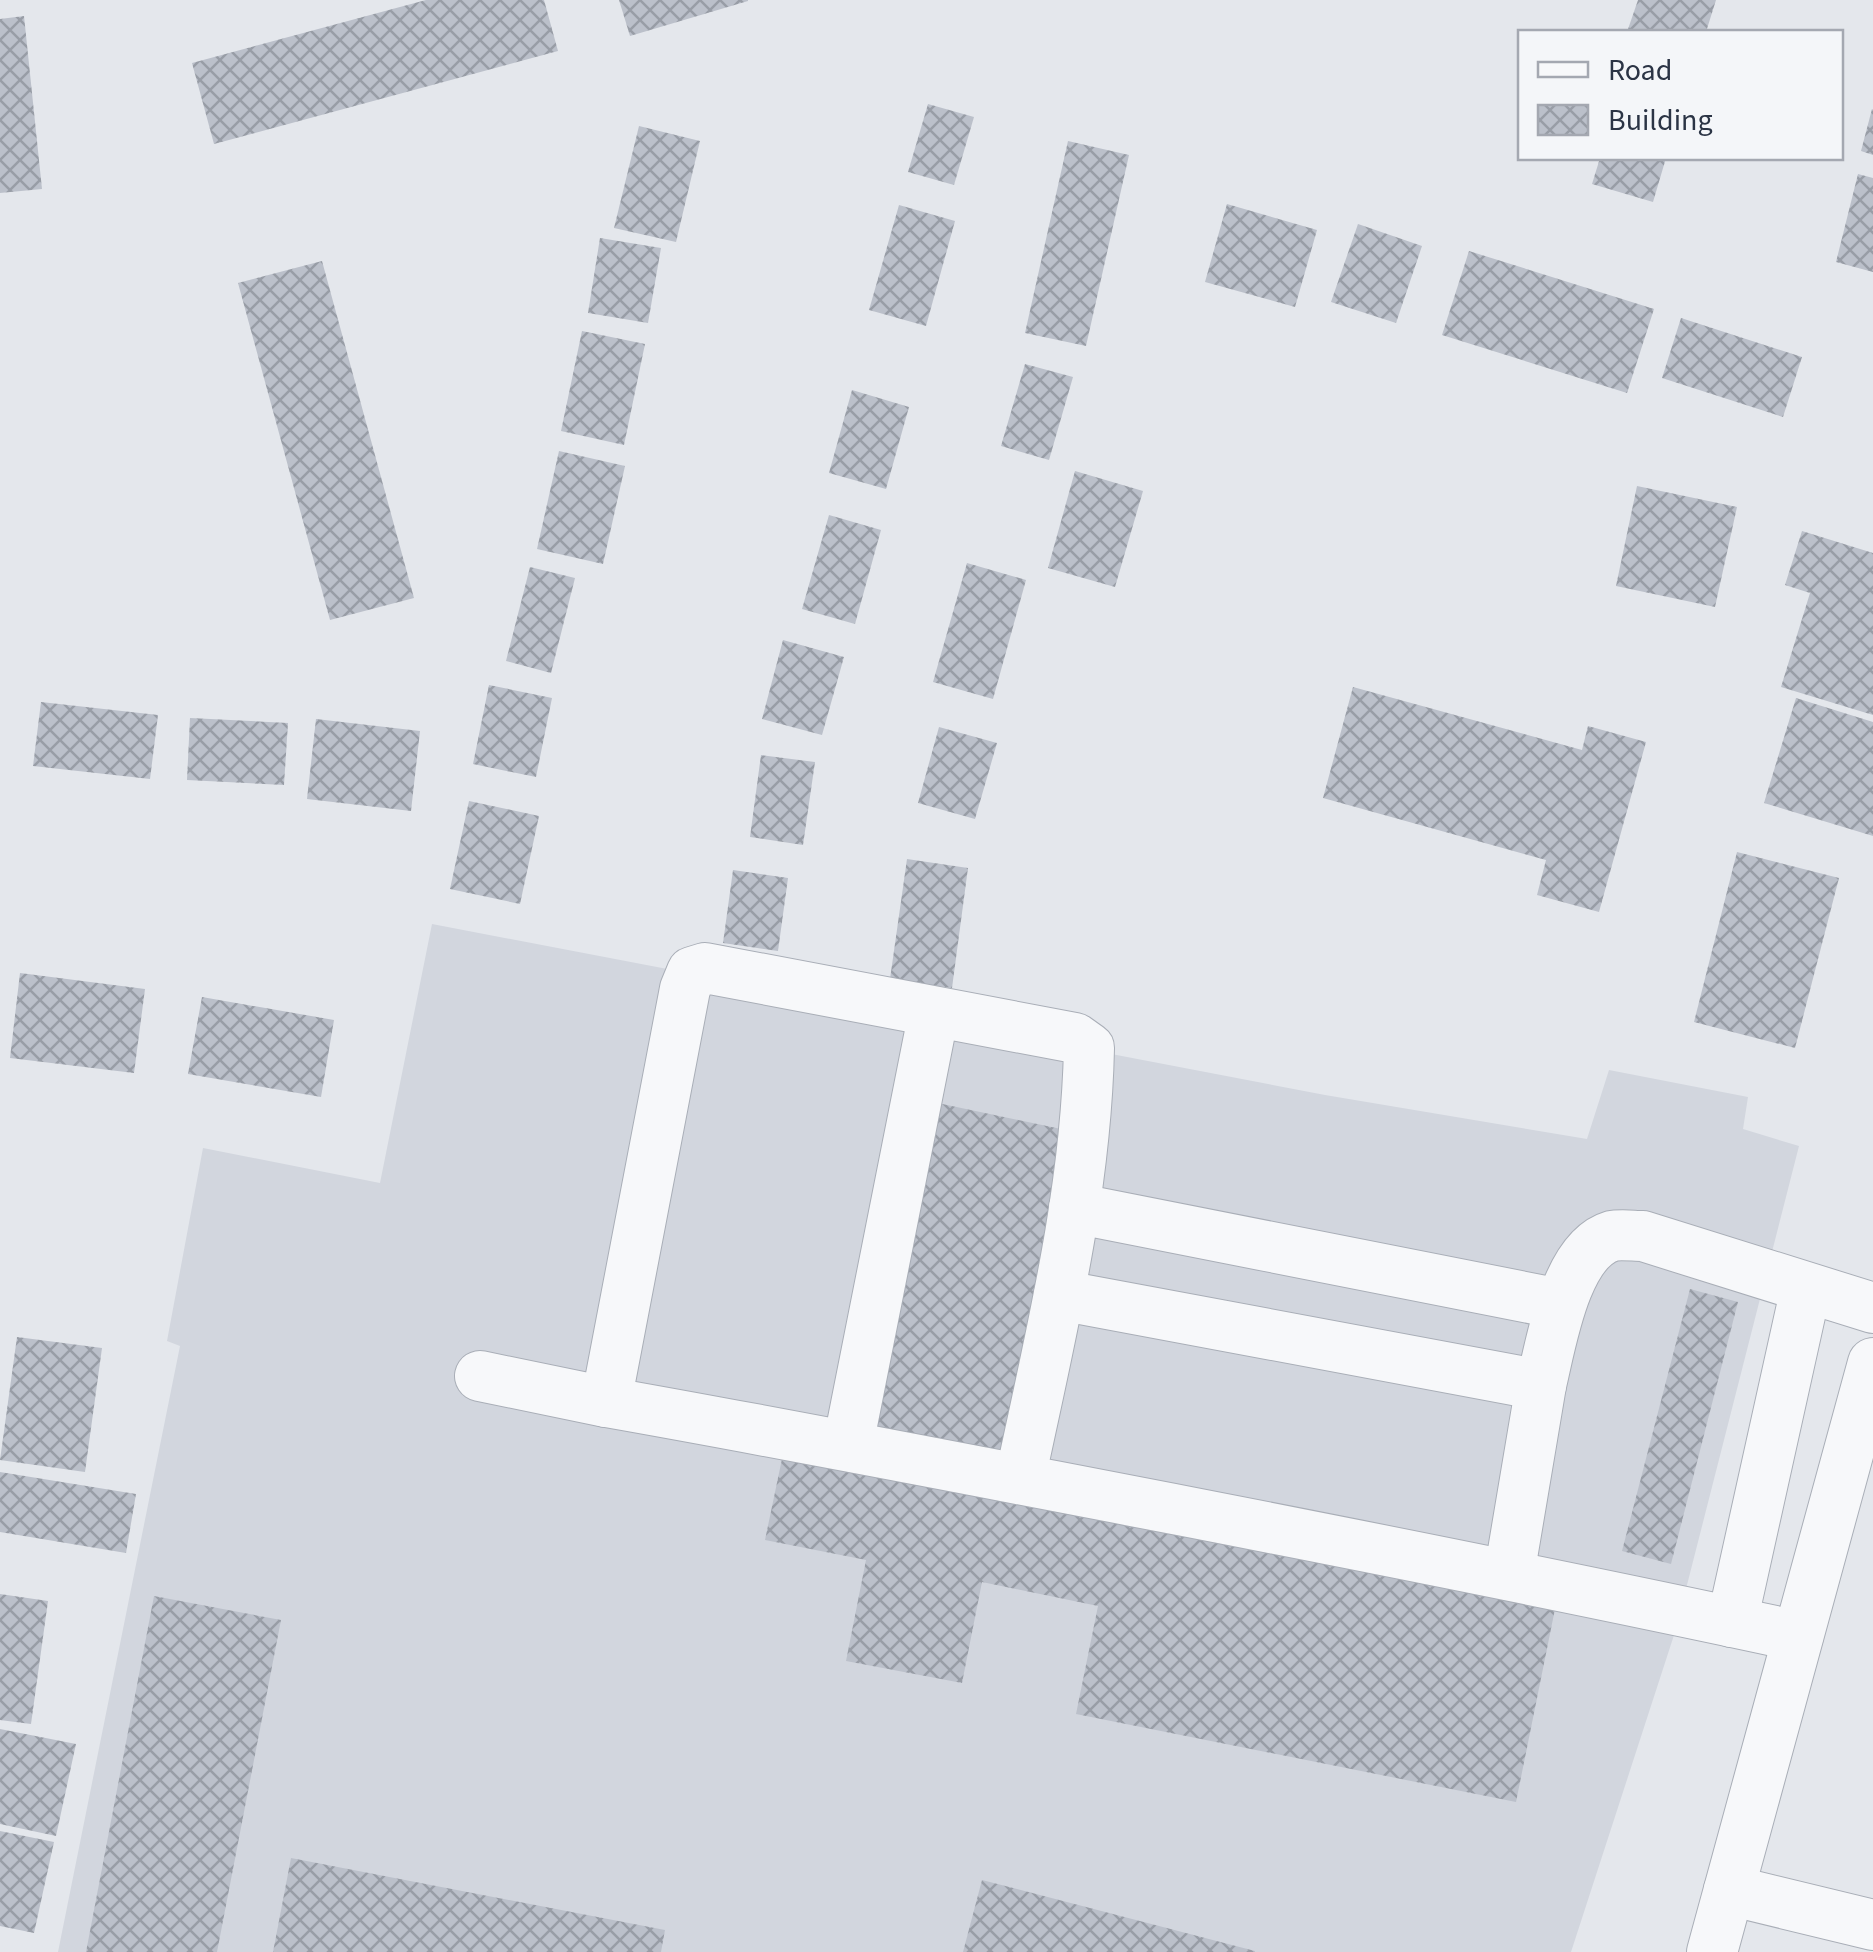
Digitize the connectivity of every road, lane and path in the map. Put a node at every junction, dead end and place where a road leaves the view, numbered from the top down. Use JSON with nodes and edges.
{"nodes":[{"id":1,"x":934,"y":1012,"type":"junction"},
{"id":2,"x":1074,"y":1208,"type":"junction"},
{"id":3,"x":1806,"y":1288,"type":"junction"},
{"id":4,"x":1059,"y":1295,"type":"junction"},
{"id":5,"x":1560,"y":1304,"type":"junction"},
{"id":6,"x":1873,"y":1308,"type":"edge"},
{"id":7,"x":1873,"y":1363,"type":"edge"},
{"id":8,"x":480,"y":1376,"type":"dead end"},
{"id":9,"x":1541,"y":1385,"type":"junction"},
{"id":10,"x":606,"y":1402,"type":"junction"},
{"id":11,"x":848,"y":1445,"type":"junction"},
{"id":12,"x":1020,"y":1480,"type":"junction"},
{"id":13,"x":1510,"y":1575,"type":"junction"},
{"id":14,"x":1732,"y":1622,"type":"junction"},
{"id":15,"x":1798,"y":1636,"type":"junction"},
{"id":16,"x":1730,"y":1890,"type":"junction"},
{"id":17,"x":1873,"y":1925,"type":"edge"},
{"id":18,"x":1712,"y":1952,"type":"edge"}],
"edges":[{"from":1,"to":2,"type":"street"},
{"from":1,"to":10,"type":"street"},
{"from":1,"to":11,"type":"street"},
{"from":2,"to":4,"type":"street"},
{"from":2,"to":5,"type":"street"},
{"from":3,"to":5,"type":"street"},
{"from":3,"to":6,"type":"street"},
{"from":3,"to":14,"type":"street"},
{"from":4,"to":9,"type":"street"},
{"from":4,"to":12,"type":"street"},
{"from":5,"to":9,"type":"street"},
{"from":7,"to":15,"type":"street"},
{"from":8,"to":10,"type":"street"},
{"from":9,"to":13,"type":"street"},
{"from":10,"to":11,"type":"street"},
{"from":11,"to":12,"type":"street"},
{"from":12,"to":13,"type":"street"},
{"from":13,"to":14,"type":"street"},
{"from":14,"to":15,"type":"street"},
{"from":15,"to":16,"type":"street"},
{"from":16,"to":17,"type":"street"},
{"from":16,"to":18,"type":"street"}]}
